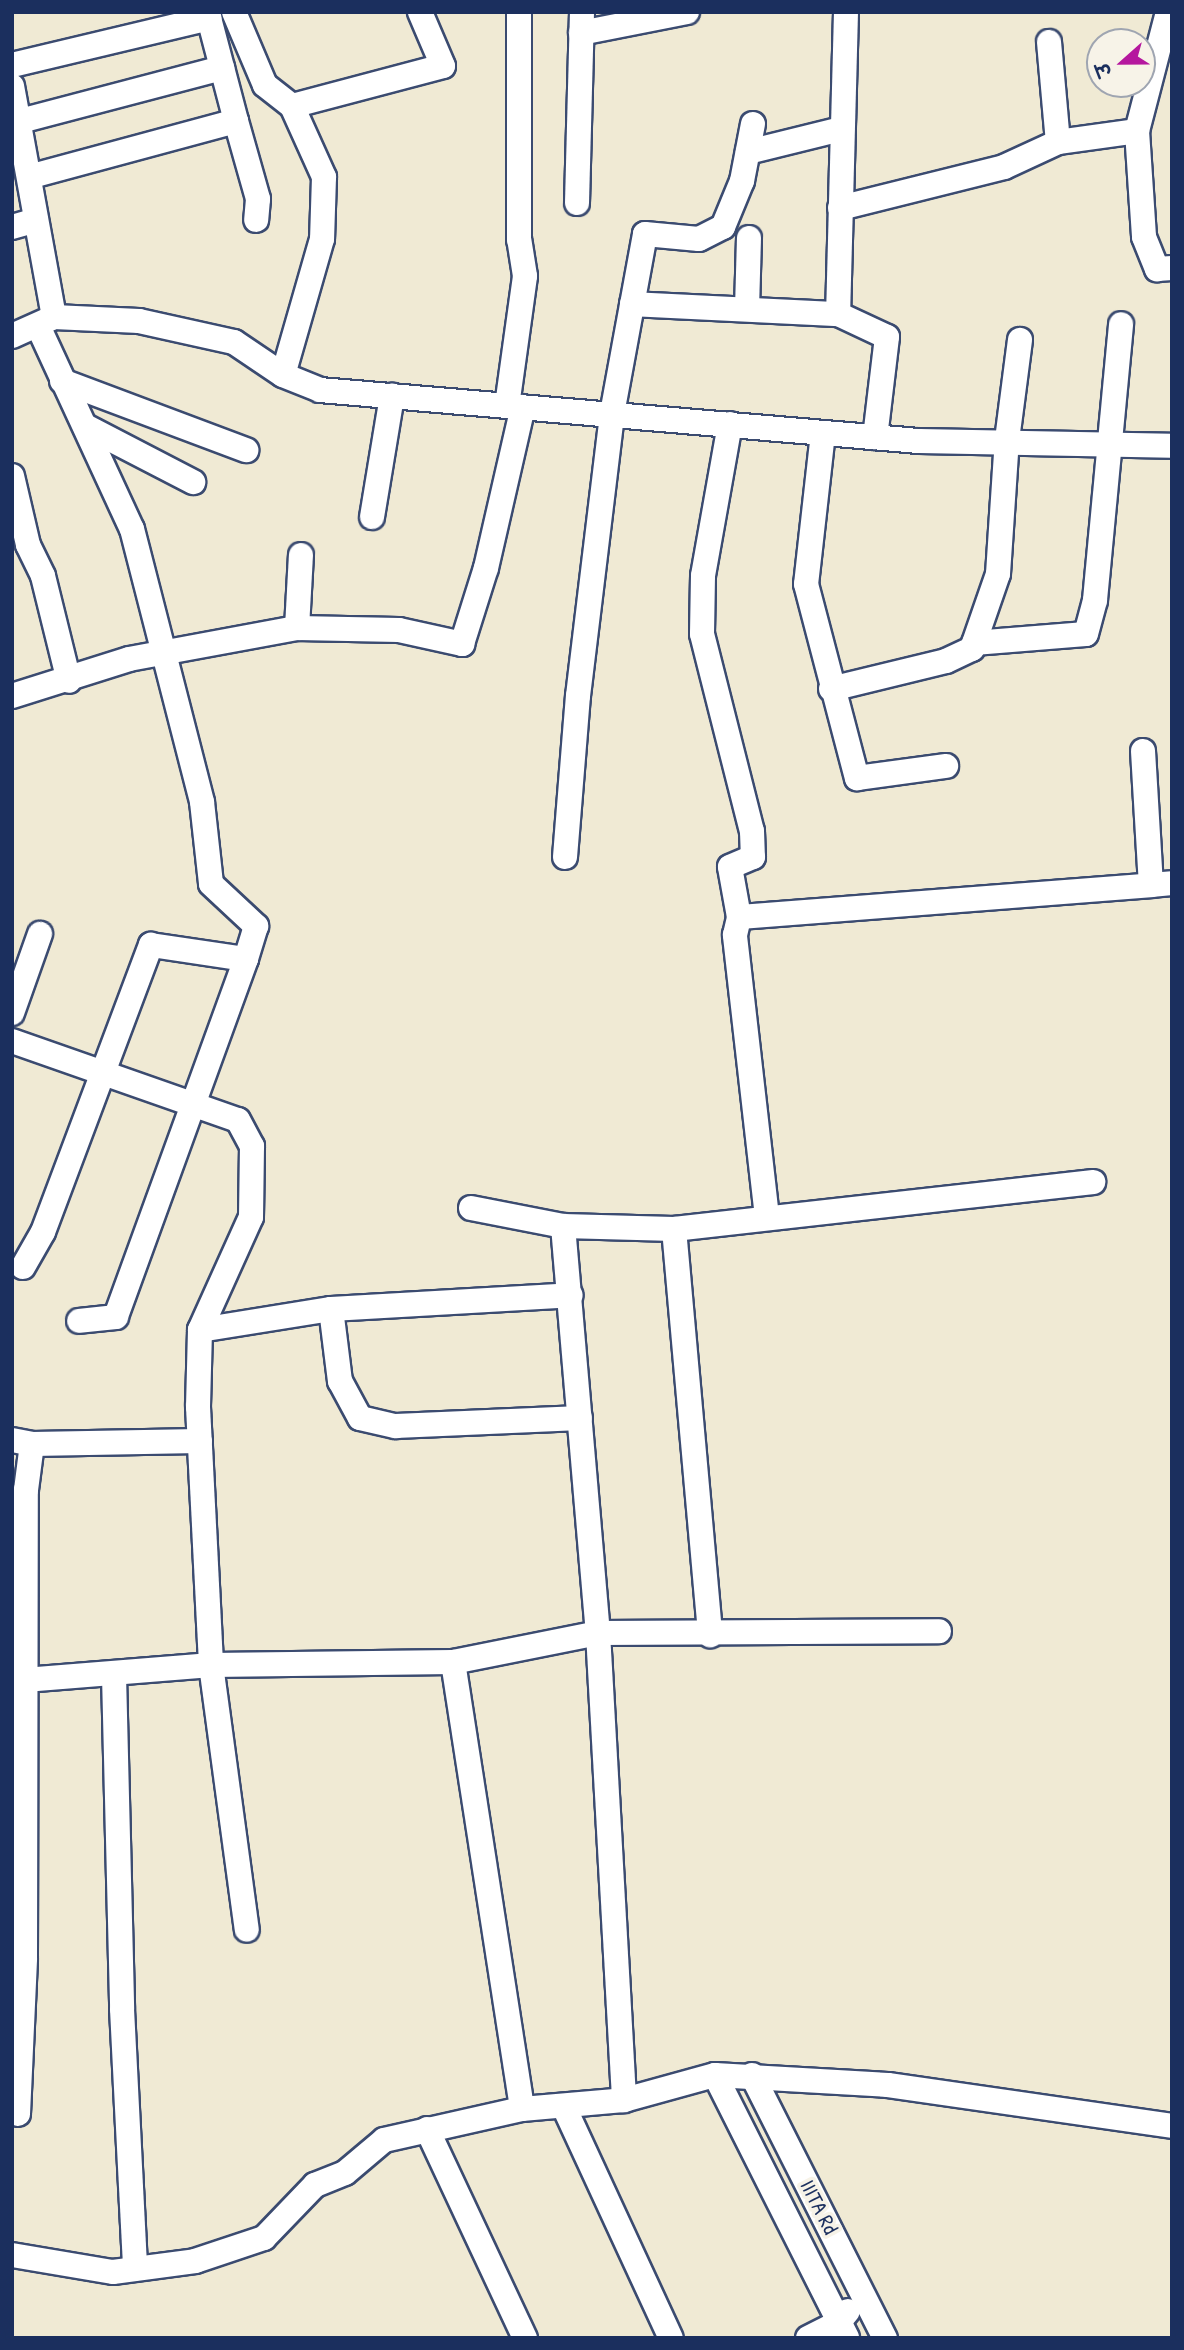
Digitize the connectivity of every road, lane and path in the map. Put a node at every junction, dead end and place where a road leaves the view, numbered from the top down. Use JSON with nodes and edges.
{"nodes":[{"id":1,"x":234,"y":12,"type":"edge"},
{"id":2,"x":420,"y":12,"type":"edge"},
{"id":3,"x":519,"y":12,"type":"edge"},
{"id":4,"x":687,"y":12,"type":"edge"},
{"id":5,"x":846,"y":12,"type":"edge"},
{"id":6,"x":1168,"y":12,"type":"edge"},
{"id":7,"x":581,"y":23,"type":"edge"},
{"id":8,"x":1049,"y":42,"type":"dead end"},
{"id":9,"x":12,"y":65,"type":"edge"},
{"id":10,"x":222,"y":68,"type":"junction"},
{"id":11,"x":12,"y":86,"type":"edge"},
{"id":12,"x":292,"y":106,"type":"junction"},
{"id":13,"x":20,"y":121,"type":"junction"},
{"id":14,"x":236,"y":121,"type":"junction"},
{"id":15,"x":753,"y":124,"type":"dead end"},
{"id":16,"x":841,"y":128,"type":"junction"},
{"id":17,"x":1137,"y":131,"type":"junction"},
{"id":18,"x":1058,"y":142,"type":"junction"},
{"id":19,"x":748,"y":152,"type":"junction"},
{"id":20,"x":29,"y":177,"type":"junction"},
{"id":21,"x":577,"y":203,"type":"dead end"},
{"id":22,"x":839,"y":208,"type":"junction"},
{"id":23,"x":256,"y":220,"type":"dead end"},
{"id":24,"x":24,"y":224,"type":"edge"},
{"id":25,"x":749,"y":238,"type":"dead end"},
{"id":26,"x":1172,"y":268,"type":"edge"},
{"id":27,"x":632,"y":304,"type":"junction"},
{"id":28,"x":747,"y":309,"type":"junction"},
{"id":29,"x":838,"y":314,"type":"junction"},
{"id":30,"x":47,"y":323,"type":"junction"},
{"id":31,"x":1121,"y":324,"type":"dead end"},
{"id":32,"x":12,"y":336,"type":"edge"},
{"id":33,"x":1020,"y":340,"type":"dead end"},
{"id":34,"x":282,"y":375,"type":"junction"},
{"id":35,"x":62,"y":381,"type":"junction"},
{"id":36,"x":392,"y":396,"type":"junction"},
{"id":37,"x":515,"y":406,"type":"junction"},
{"id":38,"x":612,"y":414,"type":"junction"},
{"id":39,"x":730,"y":424,"type":"junction"},
{"id":40,"x":85,"y":426,"type":"junction"},
{"id":41,"x":824,"y":433,"type":"junction"},
{"id":42,"x":875,"y":437,"type":"junction"},
{"id":43,"x":1007,"y":440,"type":"junction"},
{"id":44,"x":1107,"y":443,"type":"junction"},
{"id":45,"x":1172,"y":446,"type":"edge"},
{"id":46,"x":246,"y":450,"type":"dead end"},
{"id":47,"x":12,"y":476,"type":"edge"},
{"id":48,"x":192,"y":482,"type":"dead end"},
{"id":49,"x":373,"y":517,"type":"dead end"},
{"id":50,"x":301,"y":555,"type":"dead end"},
{"id":51,"x":297,"y":628,"type":"junction"},
{"id":52,"x":974,"y":643,"type":"junction"},
{"id":53,"x":165,"y":651,"type":"junction"},
{"id":54,"x":69,"y":681,"type":"junction"},
{"id":55,"x":831,"y":689,"type":"junction"},
{"id":56,"x":12,"y":696,"type":"edge"},
{"id":57,"x":1143,"y":751,"type":"dead end"},
{"id":58,"x":946,"y":766,"type":"dead end"},
{"id":59,"x":565,"y":857,"type":"dead end"},
{"id":60,"x":1161,"y":884,"type":"edge"},
{"id":61,"x":738,"y":917,"type":"junction"},
{"id":62,"x":40,"y":934,"type":"dead end"},
{"id":63,"x":246,"y":959,"type":"junction"},
{"id":64,"x":12,"y":1013,"type":"edge"},
{"id":65,"x":12,"y":1041,"type":"edge"},
{"id":66,"x":103,"y":1069,"type":"junction"},
{"id":67,"x":193,"y":1101,"type":"junction"},
{"id":68,"x":1093,"y":1182,"type":"dead end"},
{"id":69,"x":471,"y":1208,"type":"dead end"},
{"id":70,"x":767,"y":1217,"type":"junction"},
{"id":71,"x":563,"y":1226,"type":"junction"},
{"id":72,"x":674,"y":1229,"type":"junction"},
{"id":73,"x":23,"y":1267,"type":"dead end"},
{"id":74,"x":571,"y":1295,"type":"junction"},
{"id":75,"x":331,"y":1308,"type":"junction"},
{"id":76,"x":79,"y":1321,"type":"dead end"},
{"id":77,"x":200,"y":1330,"type":"junction"},
{"id":78,"x":580,"y":1418,"type":"junction"},
{"id":79,"x":200,"y":1441,"type":"junction"},
{"id":80,"x":22,"y":1442,"type":"edge"},
{"id":81,"x":939,"y":1631,"type":"dead end"},
{"id":82,"x":598,"y":1633,"type":"junction"},
{"id":83,"x":710,"y":1635,"type":"junction"},
{"id":84,"x":453,"y":1662,"type":"junction"},
{"id":85,"x":211,"y":1665,"type":"junction"},
{"id":86,"x":114,"y":1675,"type":"junction"},
{"id":87,"x":18,"y":1681,"type":"edge"},
{"id":88,"x":247,"y":1930,"type":"dead end"},
{"id":89,"x":752,"y":2075,"type":"junction"},
{"id":90,"x":715,"y":2076,"type":"junction"},
{"id":91,"x":624,"y":2100,"type":"junction"},
{"id":92,"x":523,"y":2109,"type":"junction"},
{"id":93,"x":565,"y":2109,"type":"junction"},
{"id":94,"x":18,"y":2114,"type":"dead end"},
{"id":95,"x":1172,"y":2126,"type":"edge"},
{"id":96,"x":427,"y":2129,"type":"junction"},
{"id":97,"x":12,"y":2255,"type":"edge"},
{"id":98,"x":135,"y":2269,"type":"junction"},
{"id":99,"x":863,"y":2294,"type":"junction"},
{"id":100,"x":843,"y":2330,"type":"edge"},
{"id":101,"x":525,"y":2338,"type":"edge"},
{"id":102,"x":671,"y":2338,"type":"edge"},
{"id":103,"x":808,"y":2338,"type":"edge"},
{"id":104,"x":886,"y":2338,"type":"edge"}],
"edges":[{"from":1,"to":12,"type":"street"},
{"from":2,"to":12,"type":"street"},
{"from":3,"to":37,"type":"street"},
{"from":4,"to":7,"type":"street"},
{"from":5,"to":16,"type":"street"},
{"from":6,"to":17,"type":"street"},
{"from":7,"to":21,"type":"street"},
{"from":8,"to":18,"type":"street"},
{"from":9,"to":10,"type":"street"},
{"from":10,"to":13,"type":"street"},
{"from":10,"to":14,"type":"street"},
{"from":11,"to":13,"type":"street"},
{"from":12,"to":34,"type":"street"},
{"from":13,"to":20,"type":"street"},
{"from":14,"to":20,"type":"street"},
{"from":14,"to":23,"type":"street"},
{"from":15,"to":19,"type":"street"},
{"from":16,"to":19,"type":"street"},
{"from":16,"to":22,"type":"street"},
{"from":17,"to":18,"type":"street"},
{"from":17,"to":26,"type":"street"},
{"from":18,"to":22,"type":"street"},
{"from":19,"to":27,"type":"street"},
{"from":20,"to":24,"type":"street"},
{"from":22,"to":29,"type":"street"},
{"from":24,"to":30,"type":"street"},
{"from":25,"to":28,"type":"street"},
{"from":27,"to":28,"type":"street"},
{"from":27,"to":38,"type":"street"},
{"from":28,"to":29,"type":"street"},
{"from":29,"to":42,"type":"street"},
{"from":30,"to":32,"type":"street"},
{"from":30,"to":34,"type":"street"},
{"from":30,"to":35,"type":"street"},
{"from":31,"to":44,"type":"street"},
{"from":33,"to":43,"type":"street"},
{"from":34,"to":36,"type":"street"},
{"from":35,"to":40,"type":"street"},
{"from":35,"to":46,"type":"street"},
{"from":36,"to":37,"type":"street"},
{"from":36,"to":49,"type":"street"},
{"from":37,"to":38,"type":"street"},
{"from":37,"to":51,"type":"street"},
{"from":38,"to":39,"type":"street"},
{"from":38,"to":59,"type":"street"},
{"from":39,"to":41,"type":"street"},
{"from":39,"to":61,"type":"street"},
{"from":40,"to":48,"type":"street"},
{"from":40,"to":53,"type":"street"},
{"from":41,"to":42,"type":"street"},
{"from":41,"to":55,"type":"street"},
{"from":42,"to":43,"type":"street"},
{"from":43,"to":44,"type":"street"},
{"from":43,"to":52,"type":"street"},
{"from":44,"to":45,"type":"street"},
{"from":44,"to":52,"type":"street"},
{"from":47,"to":54,"type":"street"},
{"from":50,"to":51,"type":"street"},
{"from":51,"to":53,"type":"street"},
{"from":52,"to":55,"type":"street"},
{"from":53,"to":54,"type":"street"},
{"from":53,"to":63,"type":"street"},
{"from":54,"to":56,"type":"street"},
{"from":55,"to":58,"type":"street"},
{"from":57,"to":60,"type":"street"},
{"from":60,"to":61,"type":"street"},
{"from":61,"to":70,"type":"street"},
{"from":62,"to":64,"type":"street"},
{"from":63,"to":66,"type":"street"},
{"from":63,"to":67,"type":"street"},
{"from":65,"to":66,"type":"street"},
{"from":66,"to":67,"type":"street"},
{"from":66,"to":73,"type":"street"},
{"from":67,"to":76,"type":"street"},
{"from":67,"to":77,"type":"street"},
{"from":68,"to":70,"type":"street"},
{"from":69,"to":71,"type":"street"},
{"from":70,"to":72,"type":"street"},
{"from":71,"to":72,"type":"street"},
{"from":71,"to":74,"type":"street"},
{"from":72,"to":83,"type":"street"},
{"from":74,"to":75,"type":"street"},
{"from":74,"to":78,"type":"street"},
{"from":75,"to":77,"type":"street"},
{"from":75,"to":78,"type":"street"},
{"from":77,"to":79,"type":"street"},
{"from":78,"to":82,"type":"street"},
{"from":79,"to":80,"type":"street"},
{"from":79,"to":85,"type":"street"},
{"from":80,"to":87,"type":"street"},
{"from":81,"to":83,"type":"street"},
{"from":82,"to":83,"type":"street"},
{"from":82,"to":84,"type":"street"},
{"from":82,"to":91,"type":"street"},
{"from":84,"to":85,"type":"street"},
{"from":84,"to":92,"type":"street"},
{"from":85,"to":86,"type":"street"},
{"from":85,"to":88,"type":"street"},
{"from":86,"to":87,"type":"street"},
{"from":86,"to":98,"type":"street"},
{"from":87,"to":94,"type":"street"},
{"from":89,"to":90,"type":"street"},
{"from":89,"to":95,"type":"street"},
{"from":89,"to":99,"type":"street","name":"IIITA Rd"},
{"from":90,"to":91,"type":"street"},
{"from":90,"to":100,"type":"street","name":"IIITA Rd"},
{"from":91,"to":93,"type":"street"},
{"from":92,"to":93,"type":"street"},
{"from":92,"to":96,"type":"street"},
{"from":93,"to":102,"type":"street"},
{"from":96,"to":98,"type":"street"},
{"from":96,"to":101,"type":"street"},
{"from":97,"to":98,"type":"street"},
{"from":99,"to":100,"type":"street"},
{"from":99,"to":104,"type":"street","name":"IIITA Rd"},
{"from":100,"to":103,"type":"street"}]}
